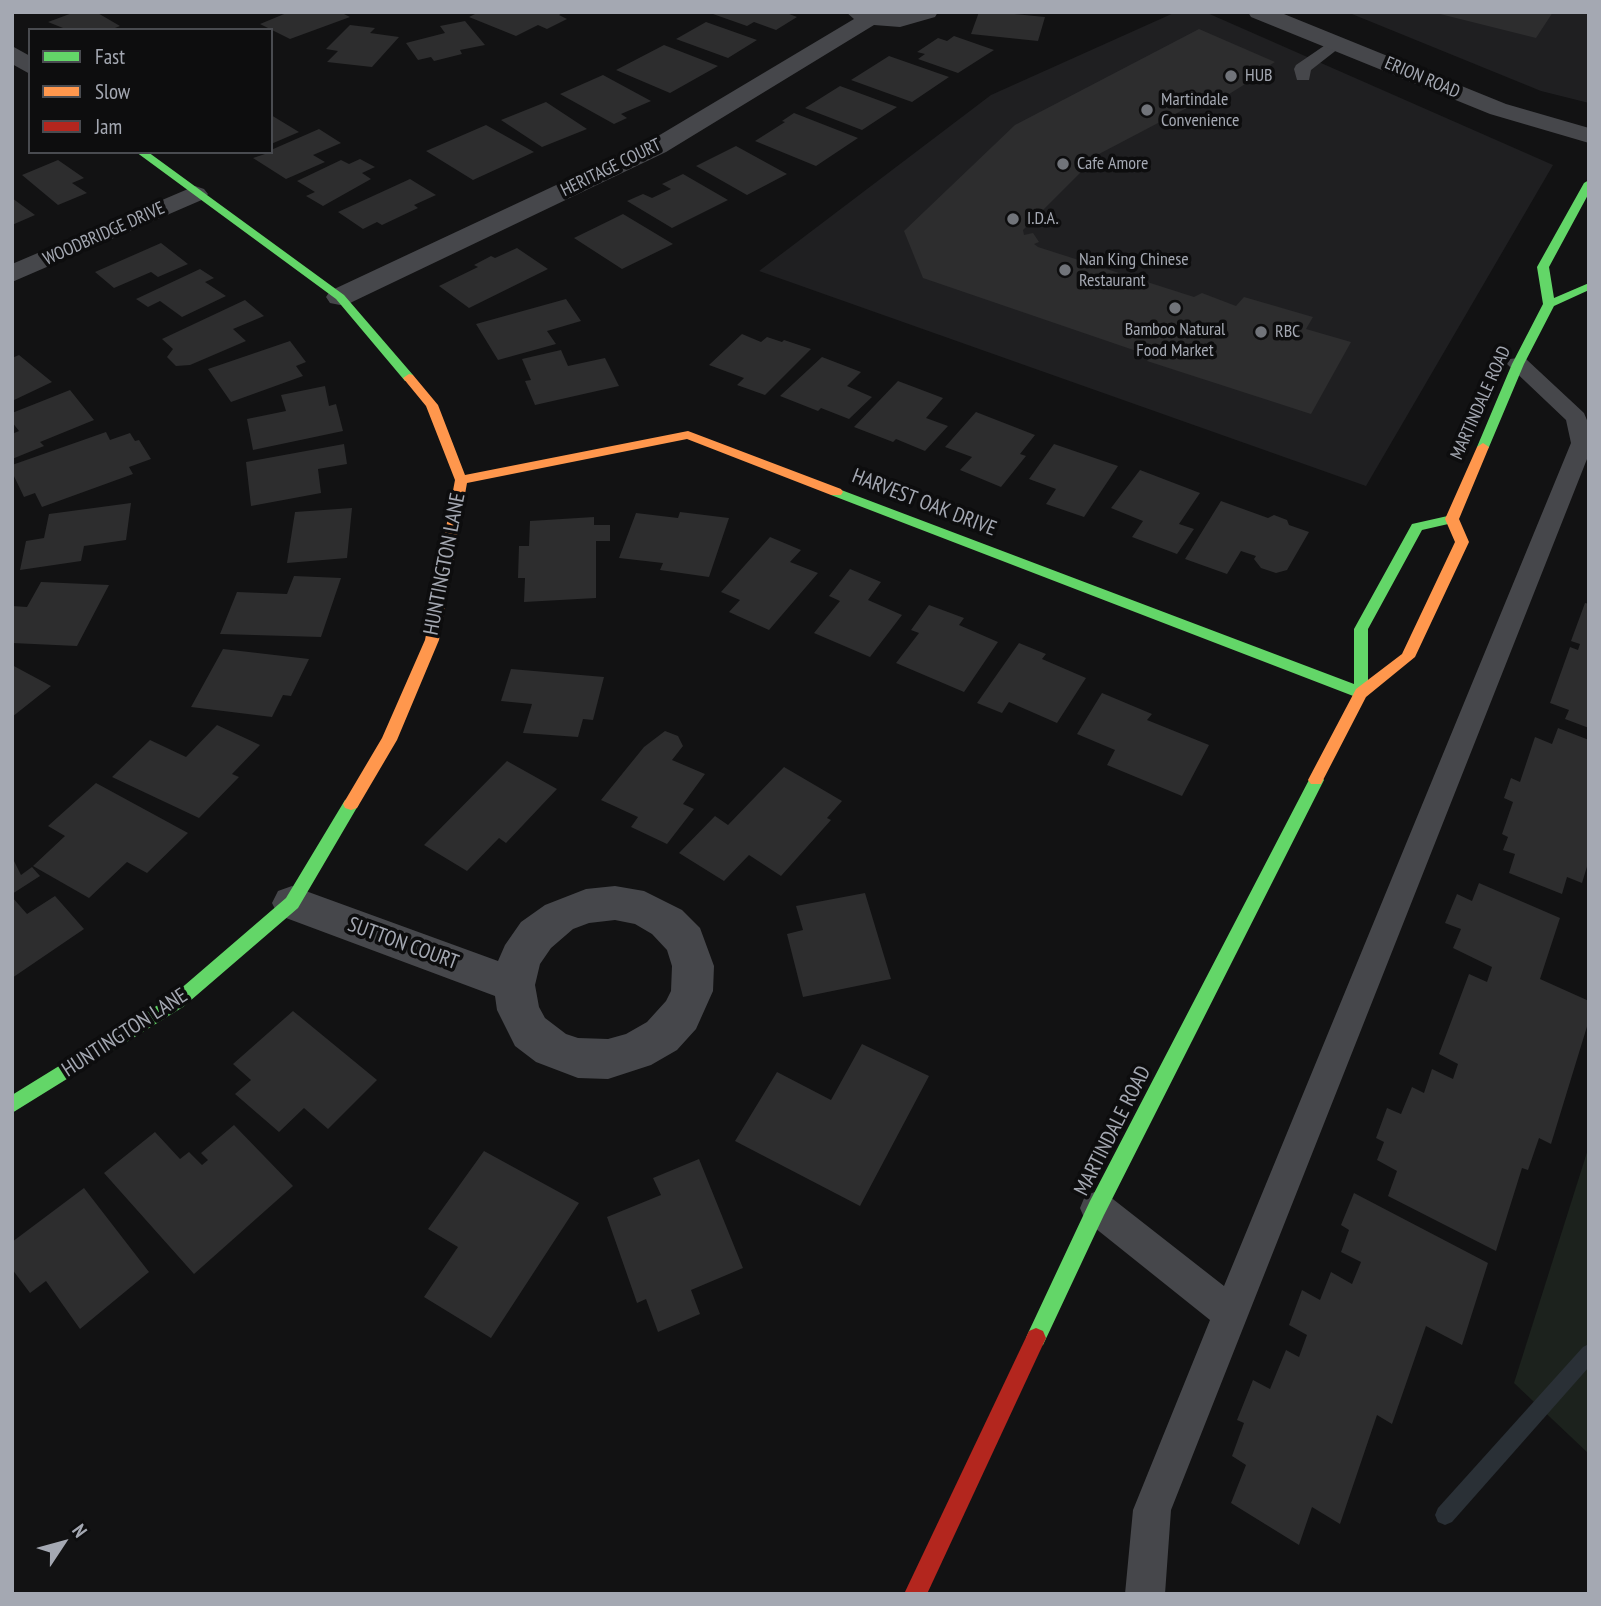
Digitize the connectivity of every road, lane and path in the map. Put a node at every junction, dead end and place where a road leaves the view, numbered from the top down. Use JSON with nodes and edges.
{"nodes":[{"id":1,"x":927,"y":12,"type":"edge"},
{"id":2,"x":1259,"y":12,"type":"edge"},
{"id":3,"x":863,"y":15,"type":"edge"},
{"id":4,"x":1337,"y":42,"type":"junction"},
{"id":5,"x":12,"y":53,"type":"edge"},
{"id":6,"x":28,"y":65,"type":"edge"},
{"id":7,"x":1303,"y":76,"type":"dead end"},
{"id":8,"x":1589,"y":136,"type":"edge"},
{"id":9,"x":144,"y":154,"type":"edge"},
{"id":10,"x":1589,"y":183,"type":"edge"},
{"id":11,"x":195,"y":194,"type":"junction"},
{"id":12,"x":12,"y":274,"type":"edge"},
{"id":13,"x":1589,"y":286,"type":"edge"},
{"id":14,"x":340,"y":297,"type":"junction"},
{"id":15,"x":1549,"y":304,"type":"junction"},
{"id":16,"x":1518,"y":364,"type":"junction"},
{"id":17,"x":461,"y":480,"type":"junction"},
{"id":18,"x":1452,"y":519,"type":"junction"},
{"id":19,"x":1360,"y":692,"type":"junction"},
{"id":20,"x":292,"y":903,"type":"junction"},
{"id":21,"x":514,"y":985,"type":"dead end"},
{"id":22,"x":12,"y":1105,"type":"edge"},
{"id":23,"x":1097,"y":1208,"type":"junction"},
{"id":24,"x":1231,"y":1314,"type":"junction"},
{"id":25,"x":915,"y":1594,"type":"edge"},
{"id":26,"x":1145,"y":1594,"type":"edge"}],
"edges":[{"from":1,"to":3,"type":"street","name":"HERITAGE COURT"},
{"from":2,"to":4,"type":"street","name":"ERION ROAD"},
{"from":3,"to":14,"type":"street","name":"HERITAGE COURT"},
{"from":4,"to":7,"type":"lane"},
{"from":4,"to":8,"type":"street","name":"ERION ROAD"},
{"from":5,"to":6,"type":"street"},
{"from":9,"to":11,"type":"street","name":"HUNTINGTON LANE"},
{"from":10,"to":15,"type":"street"},
{"from":11,"to":12,"type":"street","name":"WOODBRIDGE DRIVE"},
{"from":11,"to":14,"type":"street","name":"HUNTINGTON LANE"},
{"from":13,"to":15,"type":"street"},
{"from":14,"to":17,"type":"street","name":"HUNTINGTON LANE"},
{"from":15,"to":16,"type":"street","name":"MARTINDALE ROAD"},
{"from":16,"to":18,"type":"street","name":"MARTINDALE ROAD"},
{"from":16,"to":24,"type":"lane"},
{"from":17,"to":19,"type":"street","name":"HARVEST OAK DRIVE"},
{"from":17,"to":20,"type":"street","name":"HUNTINGTON LANE"},
{"from":18,"to":19,"type":"street","name":"MARTINDALE ROAD"},
{"from":18,"to":19,"type":"street","name":"MARTINDALE ROAD"},
{"from":19,"to":23,"type":"street","name":"MARTINDALE ROAD"},
{"from":20,"to":21,"type":"street","name":"SUTTON COURT"},
{"from":20,"to":22,"type":"street","name":"HUNTINGTON LANE"},
{"from":23,"to":24,"type":"lane"},
{"from":23,"to":25,"type":"street","name":"MARTINDALE ROAD"},
{"from":24,"to":26,"type":"lane"}]}
